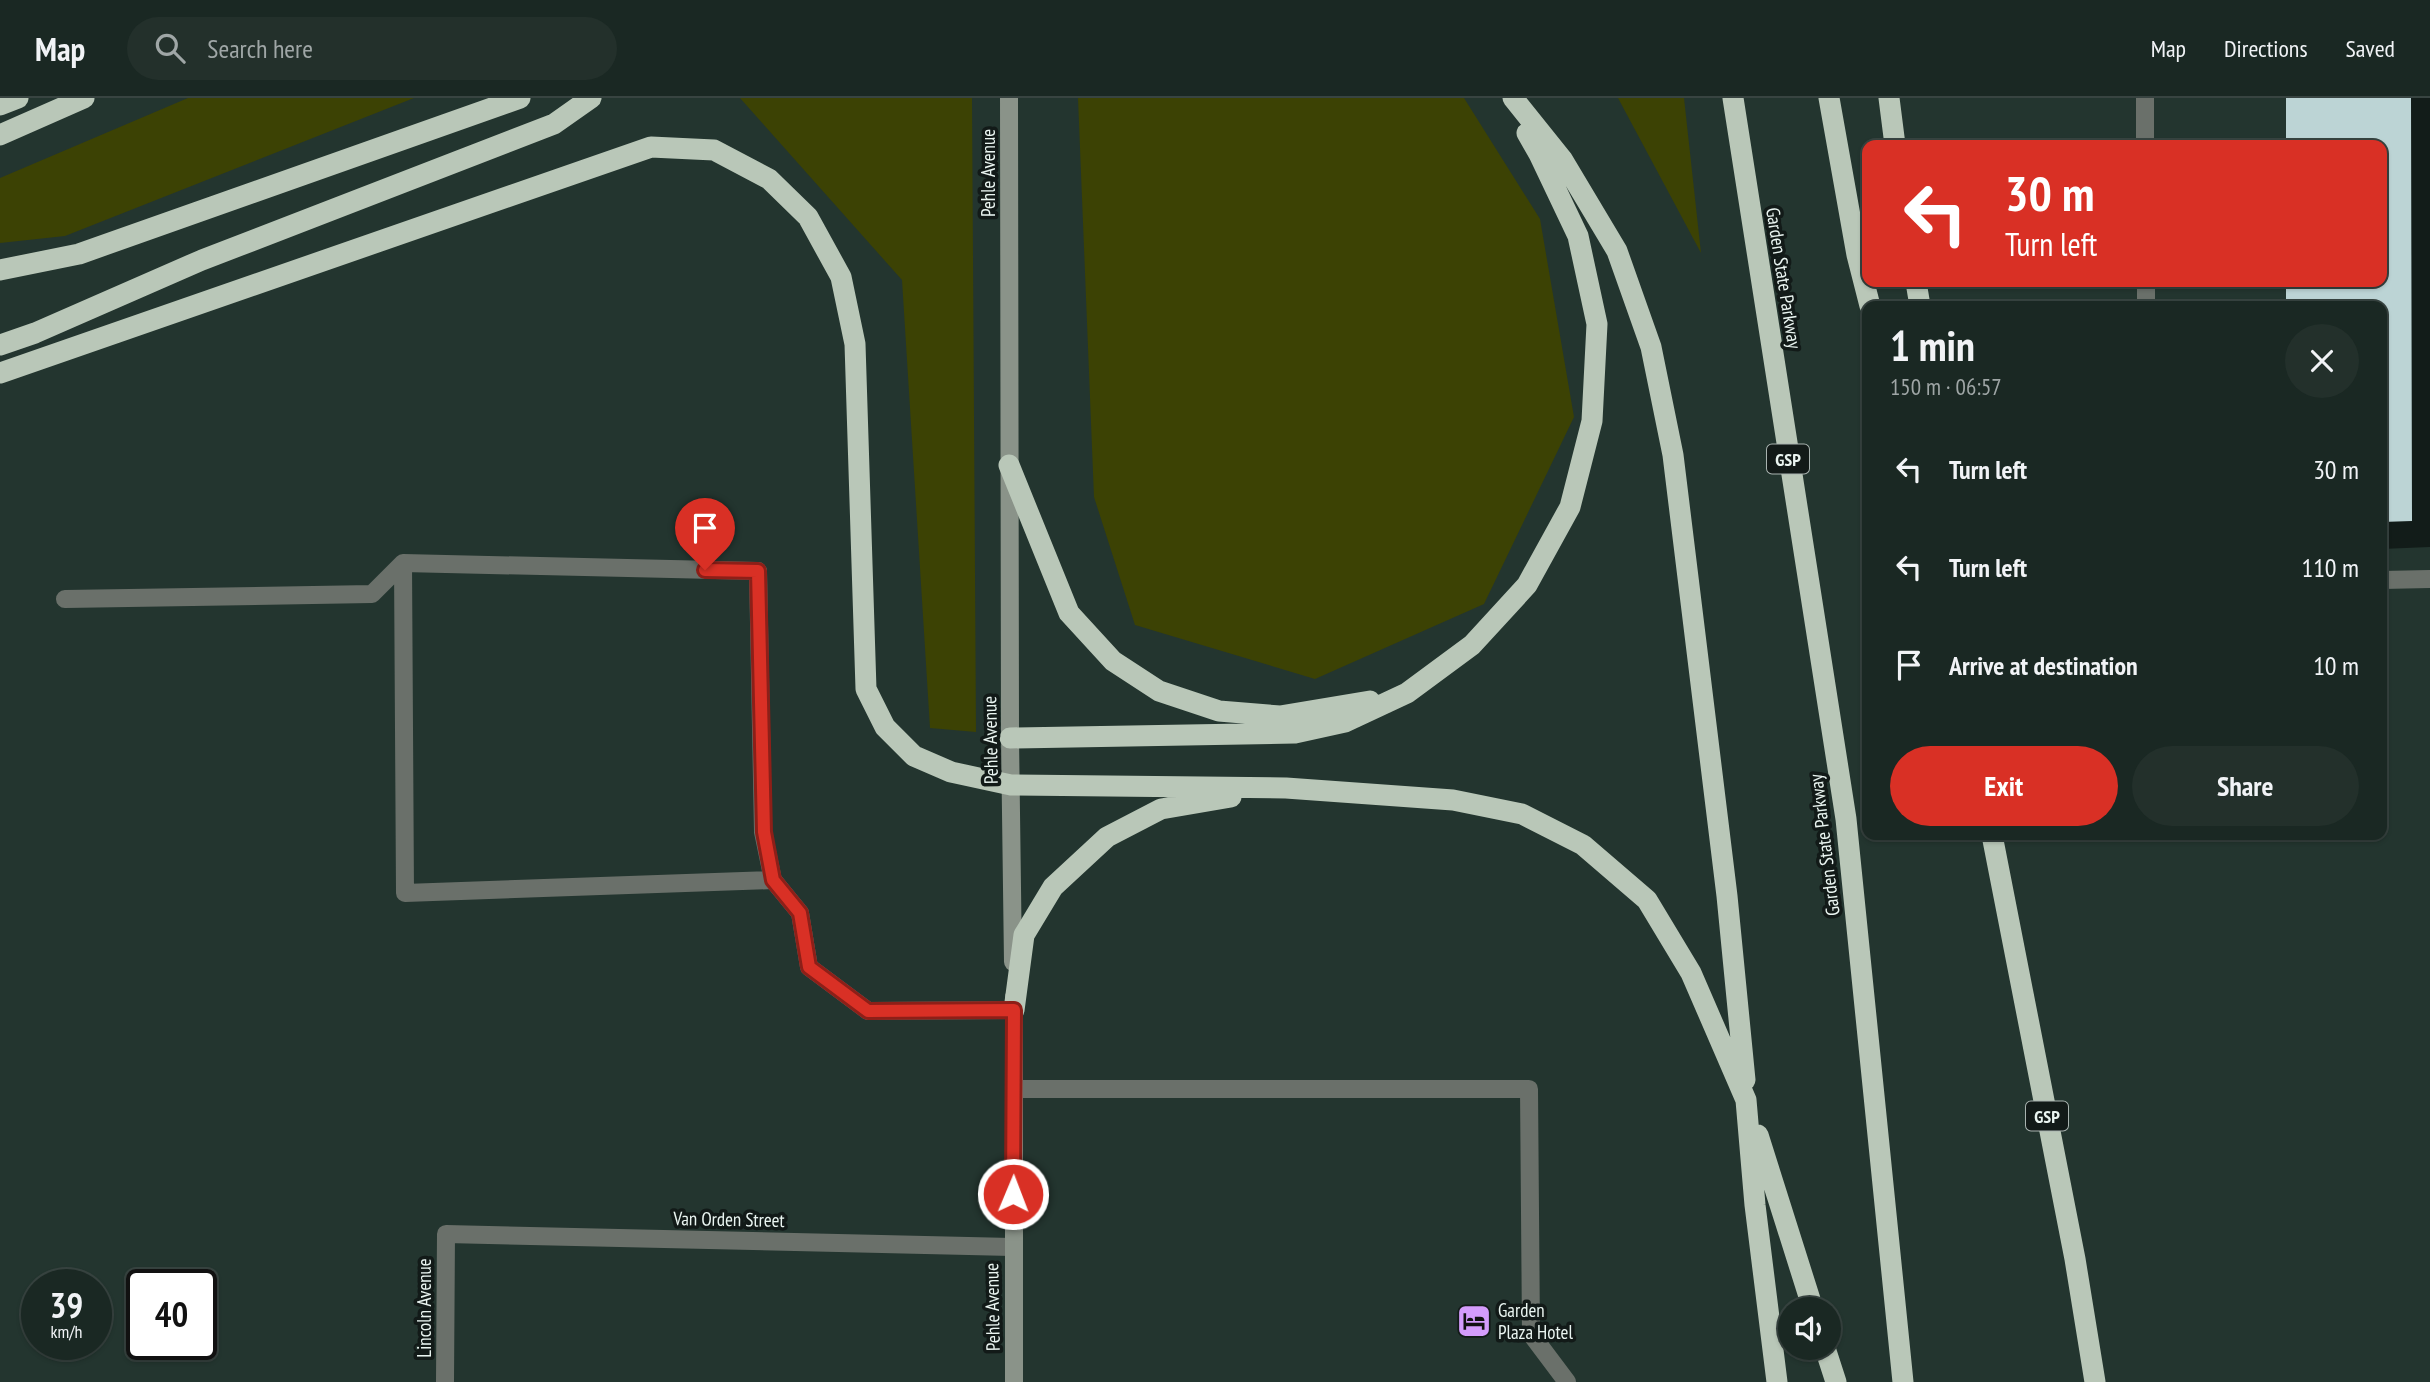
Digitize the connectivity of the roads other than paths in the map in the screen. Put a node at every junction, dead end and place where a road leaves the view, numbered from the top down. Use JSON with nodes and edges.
{"nodes":[{"id":1,"x":18,"y":98,"type":"edge"},
{"id":2,"x":84,"y":98,"type":"edge"},
{"id":3,"x":520,"y":98,"type":"edge"},
{"id":4,"x":591,"y":98,"type":"edge"},
{"id":5,"x":1009,"y":98,"type":"edge"},
{"id":6,"x":1506,"y":98,"type":"edge"},
{"id":7,"x":1513,"y":98,"type":"edge"},
{"id":8,"x":1733,"y":98,"type":"edge"},
{"id":9,"x":1829,"y":98,"type":"edge"},
{"id":10,"x":1889,"y":98,"type":"edge"},
{"id":11,"x":2145,"y":98,"type":"edge"},
{"id":12,"x":0,"y":105,"type":"edge"},
{"id":13,"x":0,"y":135,"type":"edge"},
{"id":14,"x":1894,"y":140,"type":"edge"},
{"id":15,"x":2145,"y":140,"type":"edge"},
{"id":16,"x":0,"y":271,"type":"edge"},
{"id":17,"x":1862,"y":275,"type":"edge"},
{"id":18,"x":0,"y":345,"type":"edge"},
{"id":19,"x":0,"y":373,"type":"edge"},
{"id":20,"x":1010,"y":464,"type":"junction"},
{"id":21,"x":403,"y":563,"type":"junction"},
{"id":22,"x":2430,"y":579,"type":"edge"},
{"id":23,"x":2387,"y":580,"type":"edge"},
{"id":24,"x":65,"y":599,"type":"dead end"},
{"id":25,"x":1407,"y":693,"type":"junction"},
{"id":26,"x":1010,"y":738,"type":"junction"},
{"id":27,"x":1011,"y":785,"type":"junction"},
{"id":28,"x":1286,"y":788,"type":"junction"},
{"id":29,"x":1994,"y":840,"type":"edge"},
{"id":30,"x":773,"y":880,"type":"junction"},
{"id":31,"x":1014,"y":1010,"type":"junction"},
{"id":32,"x":1014,"y":1088,"type":"junction"},
{"id":33,"x":1746,"y":1100,"type":"junction"},
{"id":34,"x":446,"y":1234,"type":"joint"},
{"id":35,"x":1012,"y":1247,"type":"junction"},
{"id":36,"x":1809,"y":1297,"type":"edge"},
{"id":37,"x":1829,"y":1360,"type":"edge"},
{"id":38,"x":445,"y":1382,"type":"edge"},
{"id":39,"x":1014,"y":1382,"type":"edge"},
{"id":40,"x":1567,"y":1382,"type":"edge"},
{"id":41,"x":1777,"y":1382,"type":"edge"},
{"id":42,"x":1836,"y":1382,"type":"edge"},
{"id":43,"x":1903,"y":1382,"type":"edge"},
{"id":44,"x":2095,"y":1382,"type":"edge"}],
"edges":[{"from":1,"to":12,"type":"highway"},
{"from":2,"to":13,"type":"highway"},
{"from":3,"to":16,"type":"highway"},
{"from":4,"to":18,"type":"highway"},
{"from":5,"to":20,"type":"street","name":"Pehle Avenue"},
{"from":6,"to":25,"type":"highway"},
{"from":7,"to":33,"type":"highway"},
{"from":8,"to":43,"type":"highway","name":"Garden State Parkway","number":"GSP"},
{"from":9,"to":17,"type":"highway"},
{"from":10,"to":14,"type":"highway"},
{"from":11,"to":15,"type":"street"},
{"from":19,"to":27,"type":"highway"},
{"from":20,"to":25,"type":"highway"},
{"from":20,"to":26,"type":"street","name":"Pehle Avenue"},
{"from":21,"to":24,"type":"street"},
{"from":21,"to":30,"type":"street"},
{"from":21,"to":30,"type":"street"},
{"from":22,"to":23,"type":"street"},
{"from":25,"to":26,"type":"highway"},
{"from":26,"to":27,"type":"street","name":"Pehle Avenue"},
{"from":27,"to":28,"type":"highway"},
{"from":27,"to":31,"type":"street","name":"Pehle Avenue"},
{"from":28,"to":31,"type":"highway"},
{"from":28,"to":33,"type":"highway"},
{"from":29,"to":44,"type":"highway","number":"GSP"},
{"from":30,"to":31,"type":"street"},
{"from":31,"to":32,"type":"street","name":"Pehle Avenue"},
{"from":32,"to":35,"type":"street","name":"Pehle Avenue"},
{"from":32,"to":40,"type":"street"},
{"from":33,"to":36,"type":"highway"},
{"from":33,"to":41,"type":"highway"},
{"from":34,"to":35,"type":"street","name":"Van Orden Street"},
{"from":34,"to":38,"type":"street","name":"Lincoln Avenue"},
{"from":35,"to":39,"type":"street","name":"Pehle Avenue"},
{"from":37,"to":42,"type":"highway"}]}
